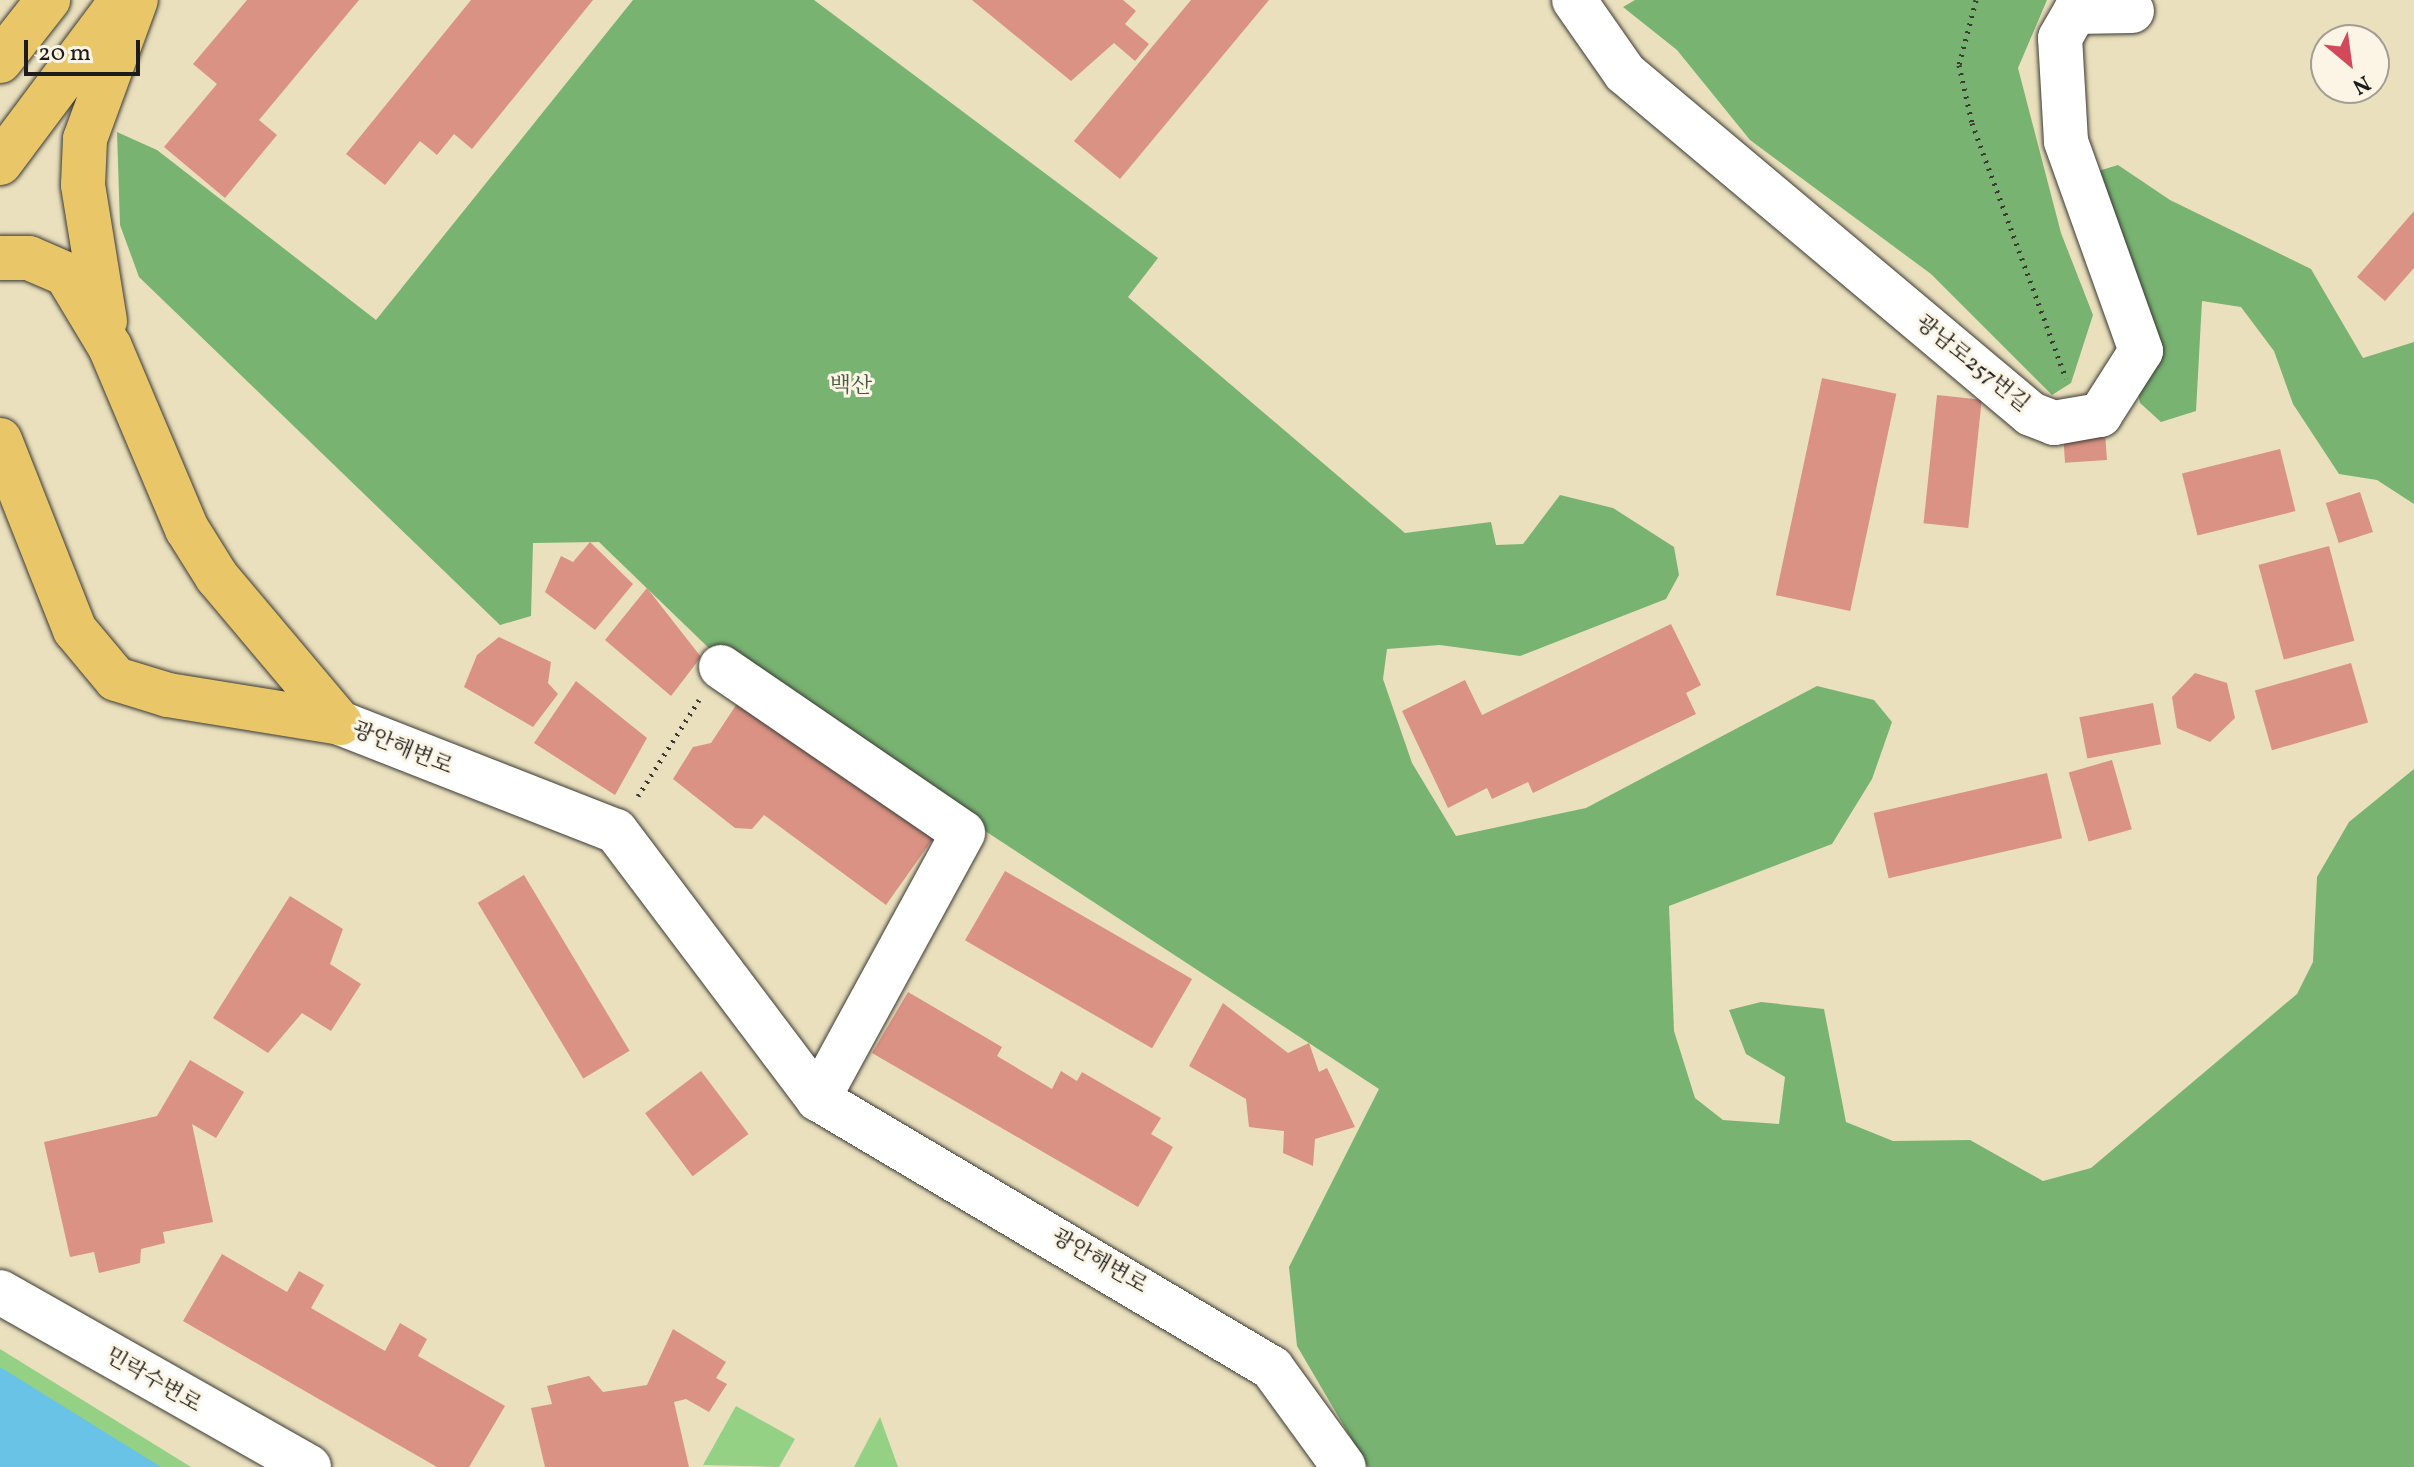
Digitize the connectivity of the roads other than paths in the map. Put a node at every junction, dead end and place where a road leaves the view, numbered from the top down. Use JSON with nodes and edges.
{"nodes":[{"id":1,"x":48,"y":0,"type":"edge"},
{"id":2,"x":122,"y":0,"type":"edge"},
{"id":3,"x":136,"y":0,"type":"edge"},
{"id":4,"x":1574,"y":0,"type":"edge"},
{"id":5,"x":2132,"y":11,"type":"dead end"},
{"id":6,"x":0,"y":61,"type":"edge"},
{"id":7,"x":10,"y":148,"type":"edge"},
{"id":8,"x":15,"y":258,"type":"edge"},
{"id":9,"x":110,"y":347,"type":"junction"},
{"id":10,"x":0,"y":440,"type":"edge"},
{"id":11,"x":0,"y":539,"type":"edge"},
{"id":12,"x":47,"y":567,"type":"junction"},
{"id":13,"x":721,"y":667,"type":"road end"},
{"id":14,"x":340,"y":723,"type":"junction"},
{"id":15,"x":818,"y":1099,"type":"junction"},
{"id":16,"x":0,"y":1292,"type":"edge"},
{"id":17,"x":309,"y":1467,"type":"edge"},
{"id":18,"x":1344,"y":1467,"type":"edge"}],
"edges":[{"from":1,"to":6,"type":"main road"},
{"from":2,"to":7,"type":"main road"},
{"from":3,"to":9,"type":"main road"},
{"from":4,"to":5,"type":"street","name":"광남로257번길"},
{"from":8,"to":9,"type":"main road"},
{"from":9,"to":14,"type":"main road"},
{"from":10,"to":12,"type":"main road","name":"광안해변로"},
{"from":11,"to":12,"type":"main road"},
{"from":12,"to":14,"type":"main road","name":"광안해변로"},
{"from":13,"to":15,"type":"street"},
{"from":14,"to":15,"type":"street","name":"광안해변로"},
{"from":15,"to":18,"type":"street","name":"광안해변로"},
{"from":16,"to":17,"type":"street","name":"민락수변로"}]}
